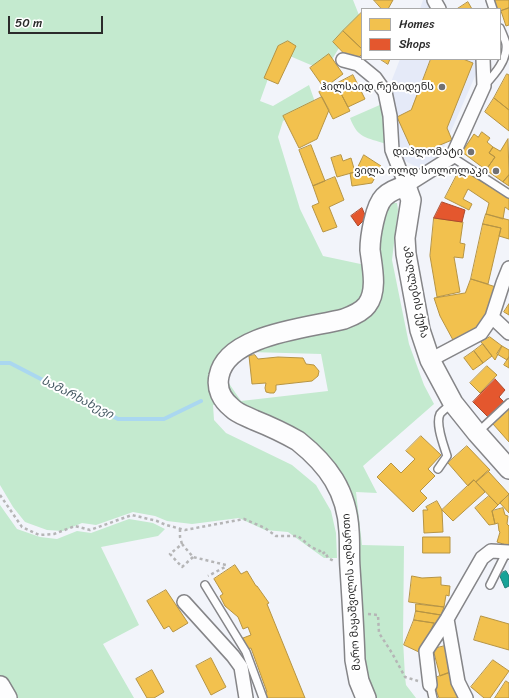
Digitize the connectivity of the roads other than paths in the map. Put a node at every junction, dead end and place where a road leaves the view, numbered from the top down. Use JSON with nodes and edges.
{"nodes":[{"id":1,"x":501,"y":31,"type":"edge"},
{"id":2,"x":343,"y":60,"type":"dead end"},
{"id":3,"x":483,"y":60,"type":"edge"},
{"id":4,"x":484,"y":86,"type":"junction"},
{"id":5,"x":452,"y":157,"type":"junction"},
{"id":6,"x":406,"y":186,"type":"junction"},
{"id":7,"x":509,"y":194,"type":"edge"},
{"id":8,"x":509,"y":268,"type":"edge"},
{"id":9,"x":492,"y":317,"type":"junction"},
{"id":10,"x":509,"y":333,"type":"edge"},
{"id":11,"x":430,"y":360,"type":"junction"},
{"id":12,"x":453,"y":403,"type":"junction"},
{"id":13,"x":509,"y":403,"type":"edge"},
{"id":14,"x":477,"y":433,"type":"junction"},
{"id":15,"x":438,"y":469,"type":"dead end"},
{"id":16,"x":509,"y":469,"type":"edge"},
{"id":17,"x":508,"y":551,"type":"edge"},
{"id":18,"x":205,"y":582,"type":"road end"},
{"id":19,"x":490,"y":585,"type":"dead end"},
{"id":20,"x":184,"y":602,"type":"dead end"},
{"id":21,"x":447,"y":619,"type":"junction"},
{"id":22,"x":430,"y":684,"type":"joint"},
{"id":23,"x":0,"y":686,"type":"edge"},
{"id":24,"x":7,"y":698,"type":"edge"},
{"id":25,"x":246,"y":698,"type":"edge"},
{"id":26,"x":263,"y":698,"type":"edge"},
{"id":27,"x":366,"y":698,"type":"edge"},
{"id":28,"x":433,"y":698,"type":"edge"},
{"id":29,"x":466,"y":698,"type":"edge"}],
"edges":[{"from":1,"to":4,"type":"lane"},
{"from":2,"to":6,"type":"street"},
{"from":3,"to":4,"type":"street"},
{"from":4,"to":5,"type":"street"},
{"from":5,"to":6,"type":"street"},
{"from":5,"to":7,"type":"lane"},
{"from":6,"to":11,"type":"main road","name":"ამაღლების ქუჩა"},
{"from":6,"to":27,"type":"main road","name":"მარო მაყაშვილის აღმართი"},
{"from":8,"to":9,"type":"street"},
{"from":9,"to":10,"type":"street"},
{"from":9,"to":11,"type":"street"},
{"from":11,"to":12,"type":"main road","name":"ამაღლების ქუჩა"},
{"from":12,"to":14,"type":"main road","name":"ამაღლების ქუჩა"},
{"from":12,"to":15,"type":"lane"},
{"from":13,"to":14,"type":"lane"},
{"from":14,"to":16,"type":"main road","name":"ამაღლების ქუჩა"},
{"from":17,"to":19,"type":"lane"},
{"from":17,"to":21,"type":"street"},
{"from":18,"to":26,"type":"lane"},
{"from":20,"to":25,"type":"street"},
{"from":21,"to":22,"type":"street"},
{"from":21,"to":29,"type":"street"},
{"from":22,"to":28,"type":"lane"},
{"from":23,"to":24,"type":"main road"}]}
